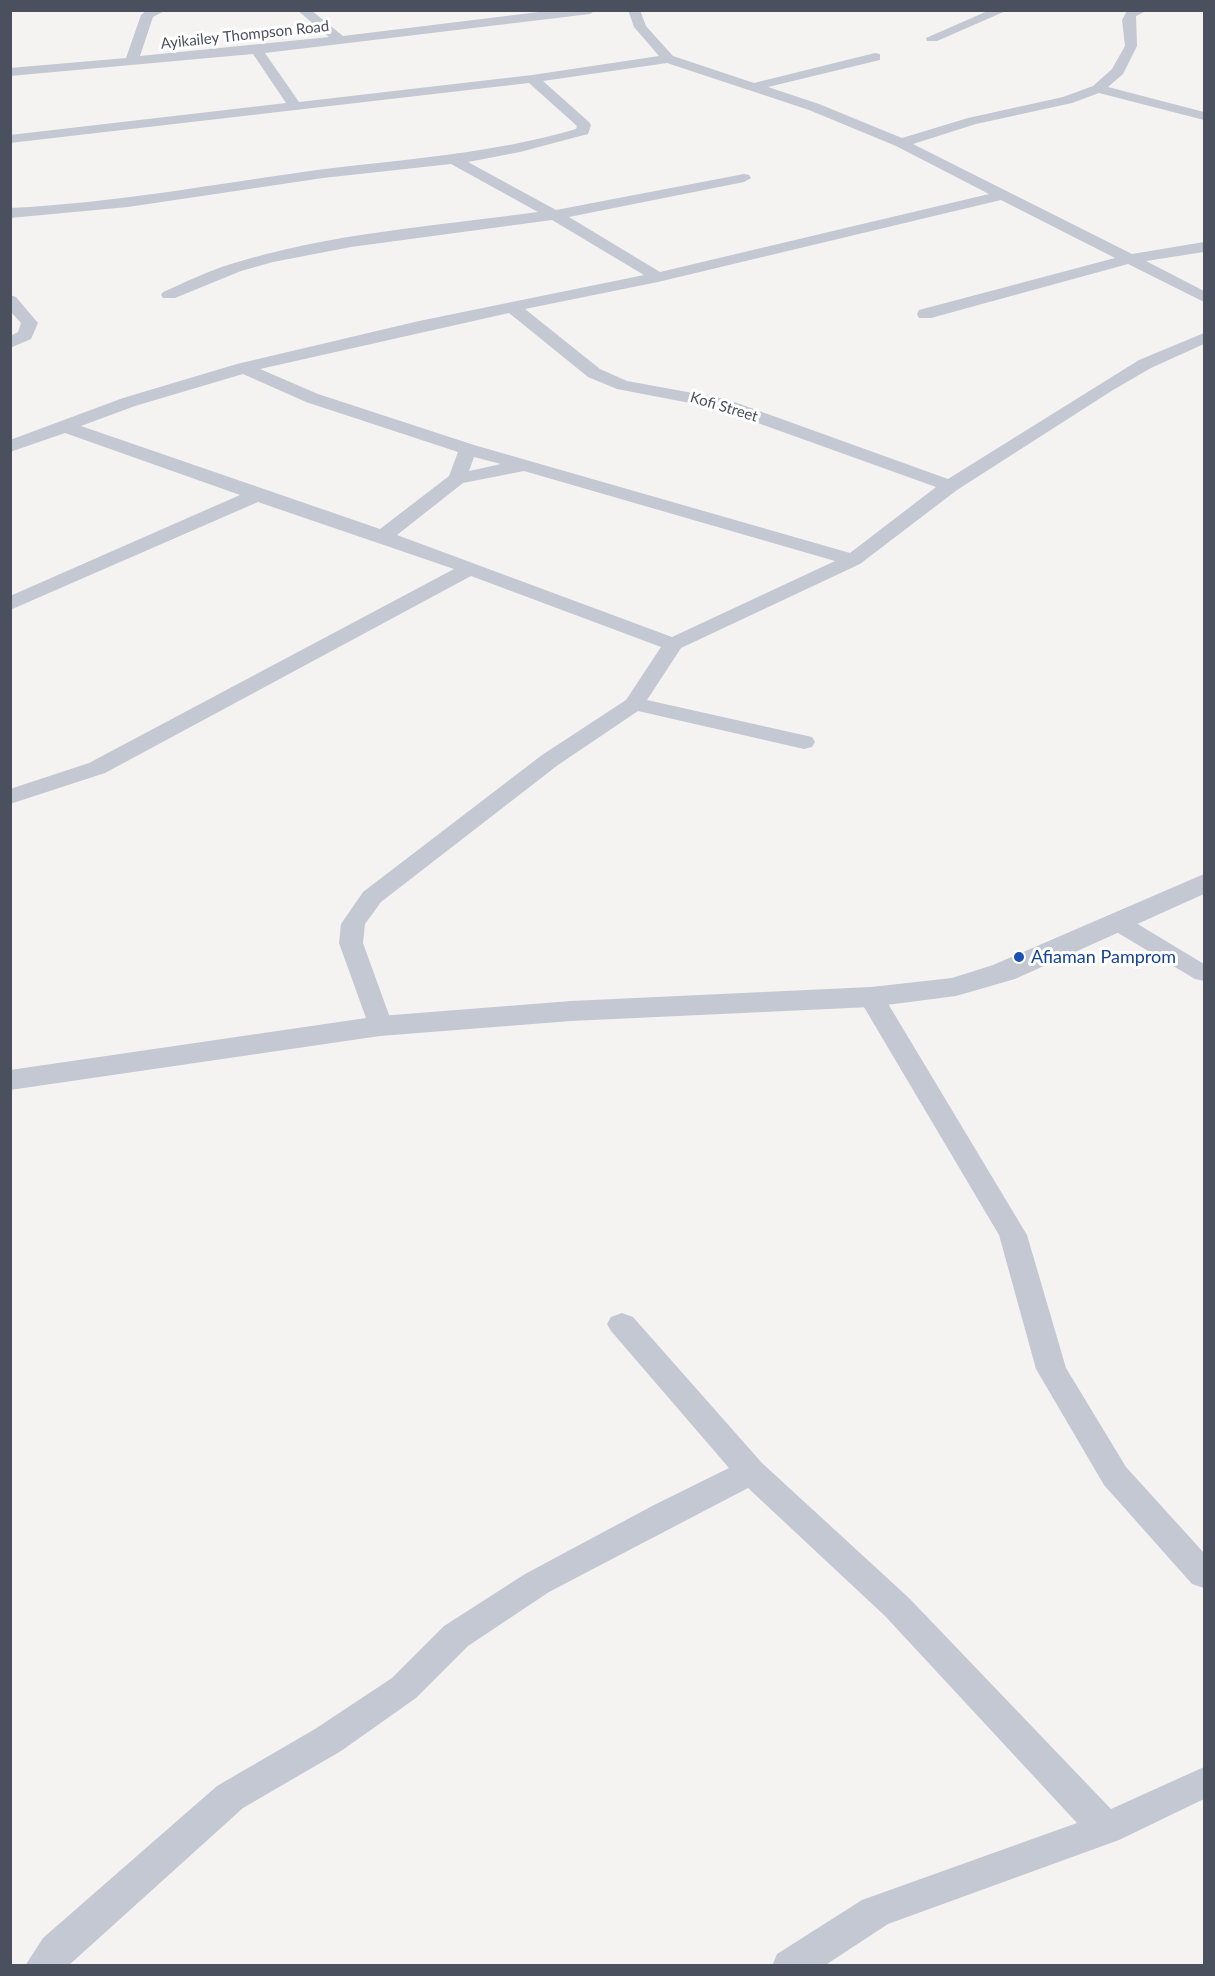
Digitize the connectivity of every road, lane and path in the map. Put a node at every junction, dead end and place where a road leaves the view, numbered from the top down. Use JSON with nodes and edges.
{"nodes":[{"id":1,"x":160,"y":10,"type":"edge"},
{"id":2,"x":303,"y":10,"type":"edge"},
{"id":3,"x":590,"y":10,"type":"edge"},
{"id":4,"x":634,"y":10,"type":"edge"},
{"id":5,"x":1002,"y":10,"type":"edge"},
{"id":6,"x":1142,"y":10,"type":"edge"},
{"id":7,"x":544,"y":13,"type":"edge"},
{"id":8,"x":932,"y":38,"type":"dead end"},
{"id":9,"x":341,"y":41,"type":"junction"},
{"id":10,"x":257,"y":50,"type":"junction"},
{"id":11,"x":875,"y":57,"type":"dead end"},
{"id":12,"x":668,"y":59,"type":"junction"},
{"id":13,"x":131,"y":63,"type":"junction"},
{"id":14,"x":10,"y":72,"type":"edge"},
{"id":15,"x":532,"y":79,"type":"junction"},
{"id":16,"x":752,"y":87,"type":"junction"},
{"id":17,"x":1098,"y":89,"type":"junction"},
{"id":18,"x":294,"y":105,"type":"junction"},
{"id":19,"x":1204,"y":116,"type":"edge"},
{"id":20,"x":10,"y":139,"type":"edge"},
{"id":21,"x":901,"y":143,"type":"junction"},
{"id":22,"x":452,"y":159,"type":"junction"},
{"id":23,"x":744,"y":178,"type":"dead end"},
{"id":24,"x":1002,"y":195,"type":"junction"},
{"id":25,"x":10,"y":213,"type":"edge"},
{"id":26,"x":556,"y":216,"type":"junction"},
{"id":27,"x":1204,"y":248,"type":"edge"},
{"id":28,"x":1130,"y":259,"type":"junction"},
{"id":29,"x":658,"y":277,"type":"junction"},
{"id":30,"x":169,"y":295,"type":"dead end"},
{"id":31,"x":1204,"y":297,"type":"edge"},
{"id":32,"x":10,"y":300,"type":"edge"},
{"id":33,"x":513,"y":308,"type":"junction"},
{"id":34,"x":925,"y":314,"type":"dead end"},
{"id":35,"x":10,"y":343,"type":"edge"},
{"id":36,"x":1200,"y":344,"type":"edge"},
{"id":37,"x":243,"y":368,"type":"junction"},
{"id":38,"x":63,"y":426,"type":"junction"},
{"id":39,"x":10,"y":447,"type":"edge"},
{"id":40,"x":468,"y":448,"type":"junction"},
{"id":41,"x":524,"y":465,"type":"junction"},
{"id":42,"x":457,"y":479,"type":"junction"},
{"id":43,"x":950,"y":486,"type":"junction"},
{"id":44,"x":257,"y":495,"type":"junction"},
{"id":45,"x":383,"y":536,"type":"junction"},
{"id":46,"x":853,"y":560,"type":"junction"},
{"id":47,"x":469,"y":569,"type":"junction"},
{"id":48,"x":10,"y":604,"type":"edge"},
{"id":49,"x":673,"y":644,"type":"junction"},
{"id":50,"x":634,"y":704,"type":"junction"},
{"id":51,"x":804,"y":742,"type":"dead end"},
{"id":52,"x":10,"y":797,"type":"edge"},
{"id":53,"x":1204,"y":883,"type":"edge"},
{"id":54,"x":1117,"y":922,"type":"junction"},
{"id":55,"x":1204,"y":974,"type":"edge"},
{"id":56,"x":871,"y":998,"type":"junction"},
{"id":57,"x":380,"y":1026,"type":"junction"},
{"id":58,"x":10,"y":1080,"type":"edge"},
{"id":59,"x":622,"y":1323,"type":"dead end"},
{"id":60,"x":751,"y":1472,"type":"junction"},
{"id":61,"x":1204,"y":1575,"type":"edge"},
{"id":62,"x":1204,"y":1782,"type":"edge"},
{"id":63,"x":1106,"y":1829,"type":"junction"},
{"id":64,"x":44,"y":1965,"type":"edge"},
{"id":65,"x":791,"y":1965,"type":"edge"}],
"edges":[{"from":1,"to":13,"type":"street"},
{"from":2,"to":9,"type":"street"},
{"from":3,"to":7,"type":"street","name":"Ayikailey Thompson Road"},
{"from":4,"to":12,"type":"street"},
{"from":5,"to":8,"type":"street"},
{"from":6,"to":17,"type":"street"},
{"from":7,"to":9,"type":"street","name":"Ayikailey Thompson Road"},
{"from":9,"to":10,"type":"street","name":"Ayikailey Thompson Road"},
{"from":10,"to":13,"type":"street","name":"Ayikailey Thompson Road"},
{"from":10,"to":18,"type":"street"},
{"from":11,"to":16,"type":"street"},
{"from":12,"to":15,"type":"street"},
{"from":12,"to":16,"type":"street"},
{"from":13,"to":14,"type":"street","name":"Ayikailey Thompson Road"},
{"from":15,"to":18,"type":"street"},
{"from":15,"to":22,"type":"street"},
{"from":16,"to":21,"type":"street"},
{"from":17,"to":19,"type":"street"},
{"from":17,"to":21,"type":"street"},
{"from":18,"to":20,"type":"street"},
{"from":21,"to":24,"type":"street"},
{"from":22,"to":25,"type":"street"},
{"from":22,"to":26,"type":"street"},
{"from":23,"to":26,"type":"street"},
{"from":24,"to":28,"type":"street"},
{"from":24,"to":29,"type":"street"},
{"from":26,"to":29,"type":"street"},
{"from":26,"to":30,"type":"street"},
{"from":27,"to":28,"type":"street"},
{"from":28,"to":31,"type":"street"},
{"from":28,"to":34,"type":"street"},
{"from":29,"to":33,"type":"street"},
{"from":32,"to":35,"type":"street"},
{"from":33,"to":37,"type":"street"},
{"from":33,"to":43,"type":"street","name":"Kofi Street"},
{"from":36,"to":43,"type":"street"},
{"from":37,"to":38,"type":"street"},
{"from":37,"to":40,"type":"street"},
{"from":38,"to":39,"type":"street"},
{"from":38,"to":44,"type":"street"},
{"from":40,"to":41,"type":"street"},
{"from":40,"to":42,"type":"street"},
{"from":41,"to":42,"type":"street"},
{"from":41,"to":46,"type":"street"},
{"from":42,"to":45,"type":"street"},
{"from":43,"to":46,"type":"street"},
{"from":44,"to":45,"type":"street"},
{"from":44,"to":48,"type":"street"},
{"from":45,"to":47,"type":"street"},
{"from":46,"to":49,"type":"street"},
{"from":47,"to":49,"type":"street"},
{"from":47,"to":52,"type":"street"},
{"from":49,"to":50,"type":"street"},
{"from":50,"to":51,"type":"street"},
{"from":50,"to":57,"type":"street"},
{"from":53,"to":54,"type":"street"},
{"from":54,"to":55,"type":"street"},
{"from":54,"to":56,"type":"street"},
{"from":56,"to":57,"type":"street"},
{"from":56,"to":61,"type":"street"},
{"from":57,"to":58,"type":"street"},
{"from":59,"to":60,"type":"street"},
{"from":60,"to":63,"type":"street"},
{"from":60,"to":64,"type":"street"},
{"from":62,"to":63,"type":"street"},
{"from":63,"to":65,"type":"street"}]}
